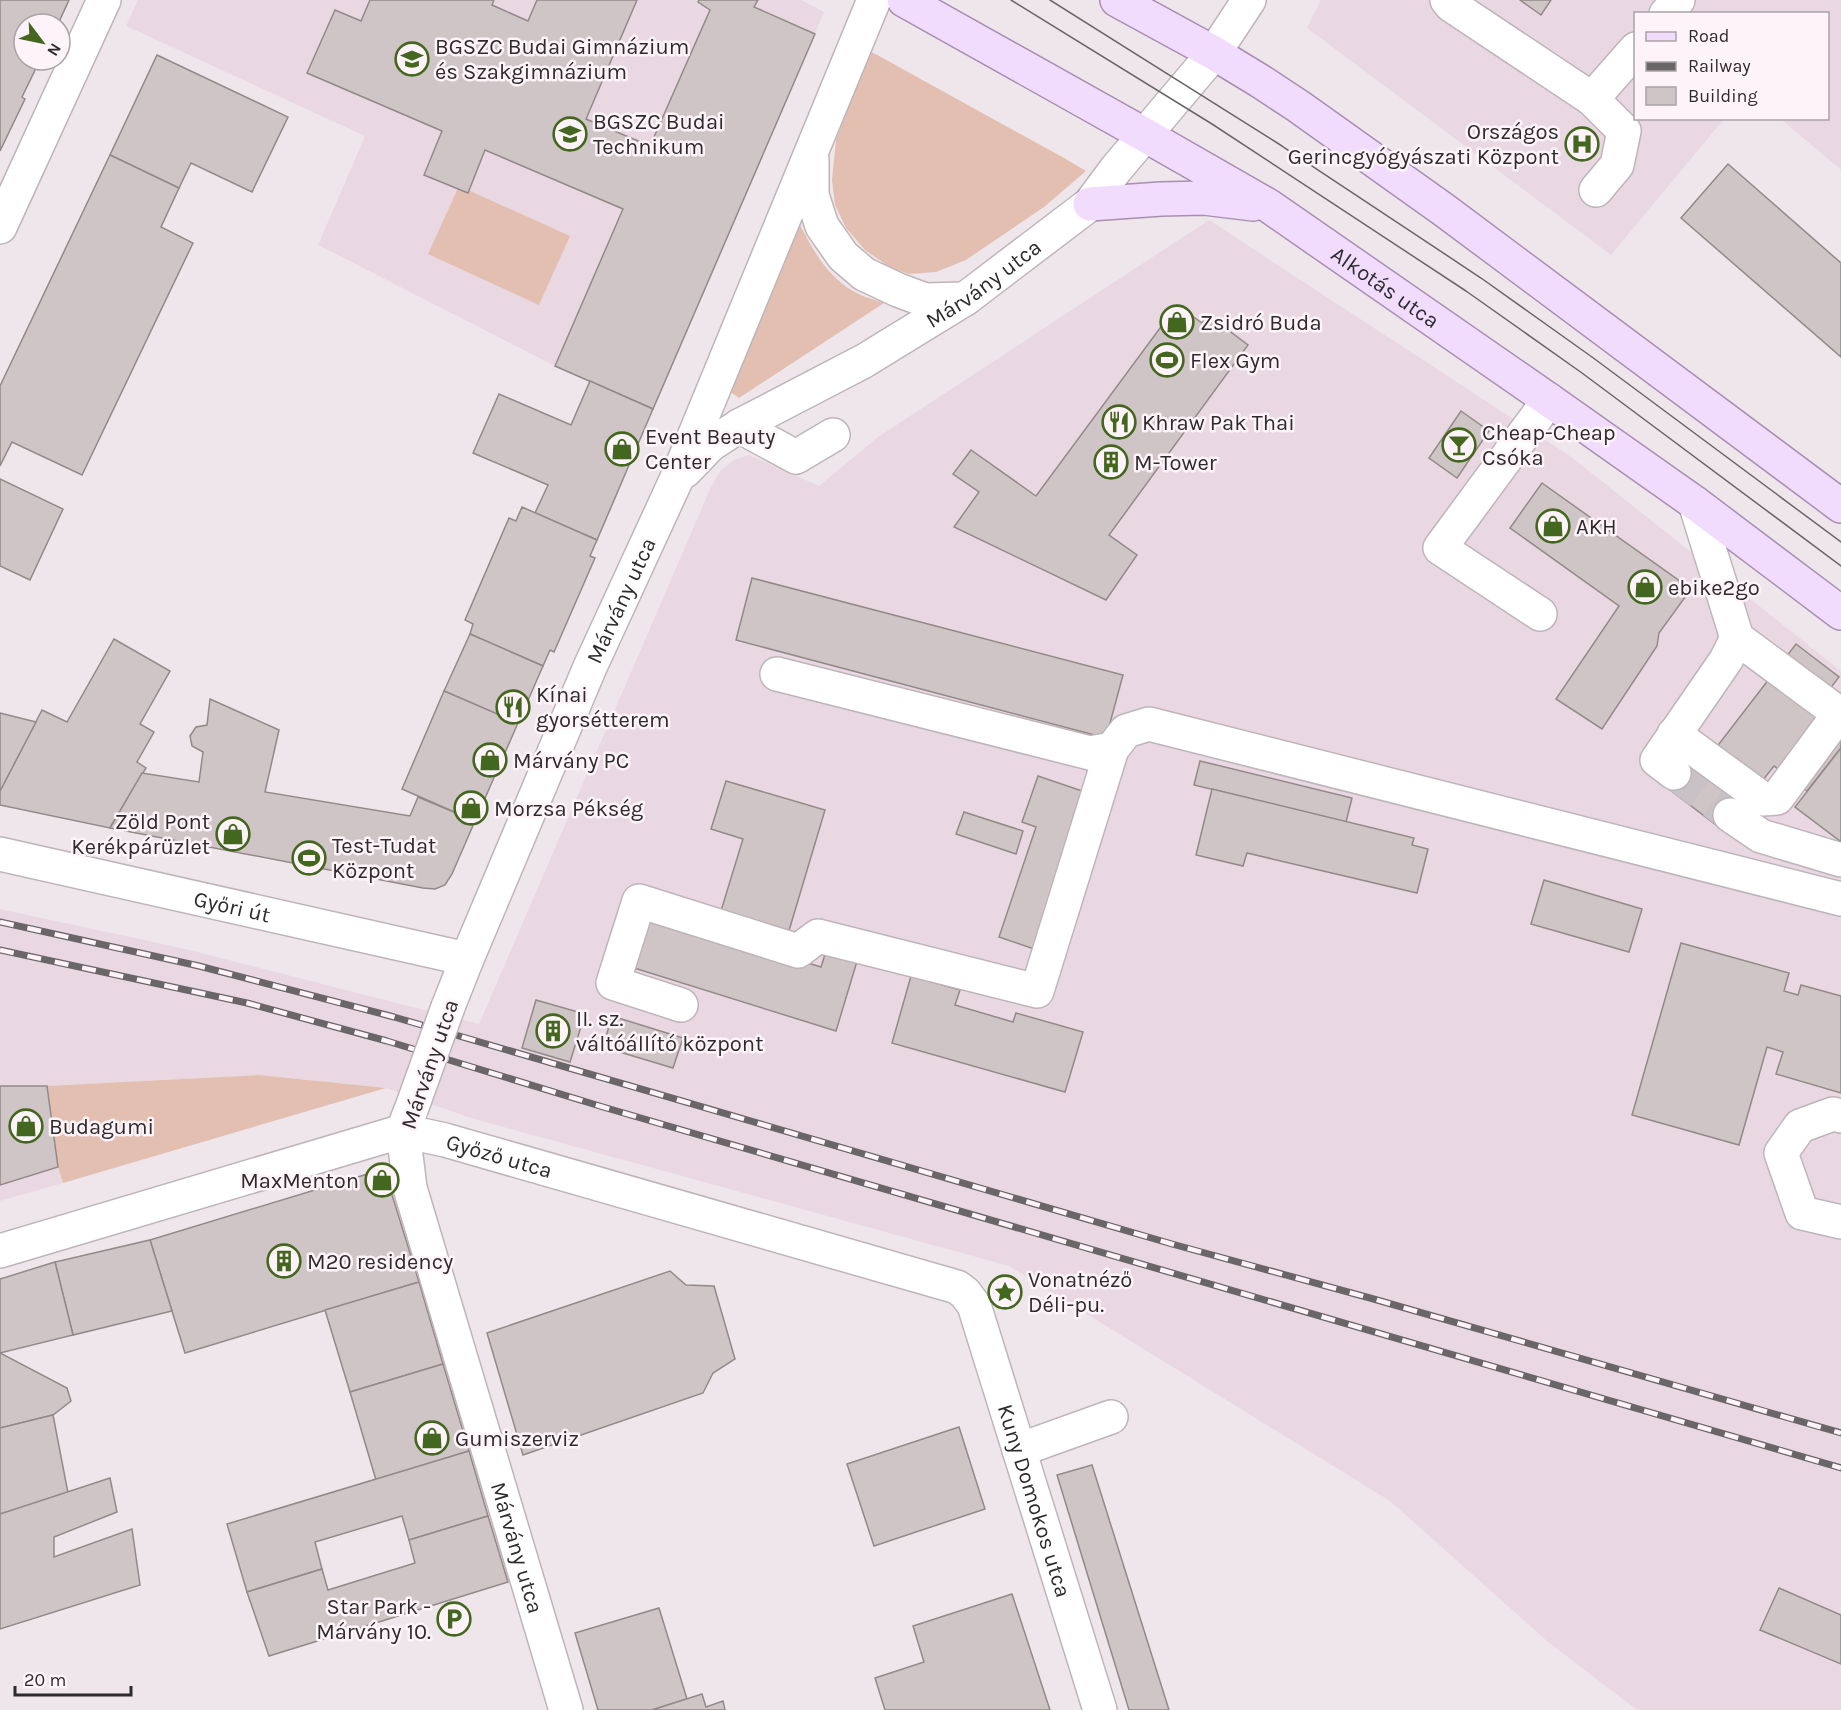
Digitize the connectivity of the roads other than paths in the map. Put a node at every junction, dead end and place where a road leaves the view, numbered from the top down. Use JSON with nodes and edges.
{"nodes":[{"id":1,"x":104,"y":0,"type":"edge"},
{"id":2,"x":874,"y":0,"type":"edge"},
{"id":3,"x":904,"y":0,"type":"edge"},
{"id":4,"x":1117,"y":0,"type":"edge"},
{"id":5,"x":1250,"y":0,"type":"edge"},
{"id":6,"x":1447,"y":0,"type":"edge"},
{"id":7,"x":1678,"y":0,"type":"edge"},
{"id":8,"x":1668,"y":12,"type":"edge"},
{"id":9,"x":1634,"y":50,"type":"edge"},
{"id":10,"x":1214,"y":53,"type":"junction"},
{"id":11,"x":1592,"y":99,"type":"junction"},
{"id":12,"x":1145,"y":135,"type":"junction"},
{"id":13,"x":813,"y":149,"type":"junction"},
{"id":14,"x":1596,"y":190,"type":"dead end"},
{"id":15,"x":1090,"y":204,"type":"junction"},
{"id":16,"x":1269,"y":207,"type":"junction"},
{"id":17,"x":0,"y":227,"type":"edge"},
{"id":18,"x":965,"y":300,"type":"junction"},
{"id":19,"x":1549,"y":400,"type":"junction"},
{"id":20,"x":739,"y":426,"type":"junction"},
{"id":21,"x":833,"y":435,"type":"dead end"},
{"id":22,"x":678,"y":478,"type":"junction"},
{"id":23,"x":1695,"y":503,"type":"junction"},
{"id":24,"x":1841,"y":506,"type":"edge"},
{"id":25,"x":1841,"y":613,"type":"edge"},
{"id":26,"x":1540,"y":614,"type":"dead end"},
{"id":27,"x":1737,"y":638,"type":"junction"},
{"id":28,"x":777,"y":674,"type":"dead end"},
{"id":29,"x":1840,"y":714,"type":"edge"},
{"id":30,"x":1674,"y":734,"type":"junction"},
{"id":31,"x":1112,"y":749,"type":"junction"},
{"id":32,"x":1674,"y":773,"type":"tunnel mouth"},
{"id":33,"x":1730,"y":815,"type":"tunnel mouth"},
{"id":34,"x":0,"y":854,"type":"edge"},
{"id":35,"x":1841,"y":860,"type":"edge"},
{"id":36,"x":1841,"y":899,"type":"edge"},
{"id":37,"x":467,"y":959,"type":"junction"},
{"id":38,"x":681,"y":1005,"type":"dead end"},
{"id":39,"x":1841,"y":1116,"type":"edge"},
{"id":40,"x":407,"y":1121,"type":"junction"},
{"id":41,"x":1841,"y":1222,"type":"edge"},
{"id":42,"x":0,"y":1251,"type":"edge"},
{"id":43,"x":965,"y":1293,"type":"joint"},
{"id":44,"x":1111,"y":1417,"type":"dead end"},
{"id":45,"x":1019,"y":1450,"type":"junction"},
{"id":46,"x":566,"y":1710,"type":"edge"},
{"id":47,"x":1100,"y":1710,"type":"edge"}],
"edges":[{"from":1,"to":17,"type":"street"},
{"from":2,"to":13,"type":"street","name":"Márvány utca"},
{"from":3,"to":12,"type":"main road","name":"Alkotás utca"},
{"from":4,"to":10,"type":"main road"},
{"from":5,"to":10,"type":"street","name":"Márvány utca"},
{"from":6,"to":11,"type":"street"},
{"from":7,"to":8,"type":"street"},
{"from":9,"to":11,"type":"street"},
{"from":10,"to":12,"type":"street","name":"Márvány utca"},
{"from":10,"to":24,"type":"main road"},
{"from":11,"to":14,"type":"street"},
{"from":12,"to":15,"type":"street","name":"Márvány utca"},
{"from":12,"to":16,"type":"main road","name":"Alkotás utca"},
{"from":13,"to":18,"type":"street"},
{"from":13,"to":22,"type":"street","name":"Márvány utca"},
{"from":15,"to":16,"type":"main road"},
{"from":15,"to":18,"type":"street","name":"Márvány utca"},
{"from":16,"to":19,"type":"main road","name":"Alkotás utca"},
{"from":18,"to":20,"type":"street","name":"Márvány utca"},
{"from":19,"to":23,"type":"main road","name":"Alkotás utca"},
{"from":19,"to":26,"type":"street"},
{"from":20,"to":21,"type":"street"},
{"from":20,"to":22,"type":"street","name":"Márvány utca"},
{"from":22,"to":37,"type":"street","name":"Márvány utca"},
{"from":23,"to":25,"type":"main road","name":"Alkotás utca"},
{"from":23,"to":27,"type":"street"},
{"from":27,"to":29,"type":"street"},
{"from":27,"to":30,"type":"street"},
{"from":28,"to":31,"type":"street"},
{"from":29,"to":30,"type":"street"},
{"from":30,"to":32,"type":"street"},
{"from":31,"to":36,"type":"street"},
{"from":31,"to":38,"type":"street"},
{"from":33,"to":35,"type":"street"},
{"from":34,"to":37,"type":"street","name":"Győri út"},
{"from":37,"to":40,"type":"street","name":"Márvány utca","bridge":true},
{"from":39,"to":41,"type":"street"},
{"from":40,"to":42,"type":"street"},
{"from":40,"to":43,"type":"street","name":"Győző utca"},
{"from":40,"to":46,"type":"street","name":"Márvány utca"},
{"from":43,"to":45,"type":"street","name":"Kuny Domokos utca"},
{"from":44,"to":45,"type":"street"},
{"from":45,"to":47,"type":"street","name":"Kuny Domokos utca"}]}
